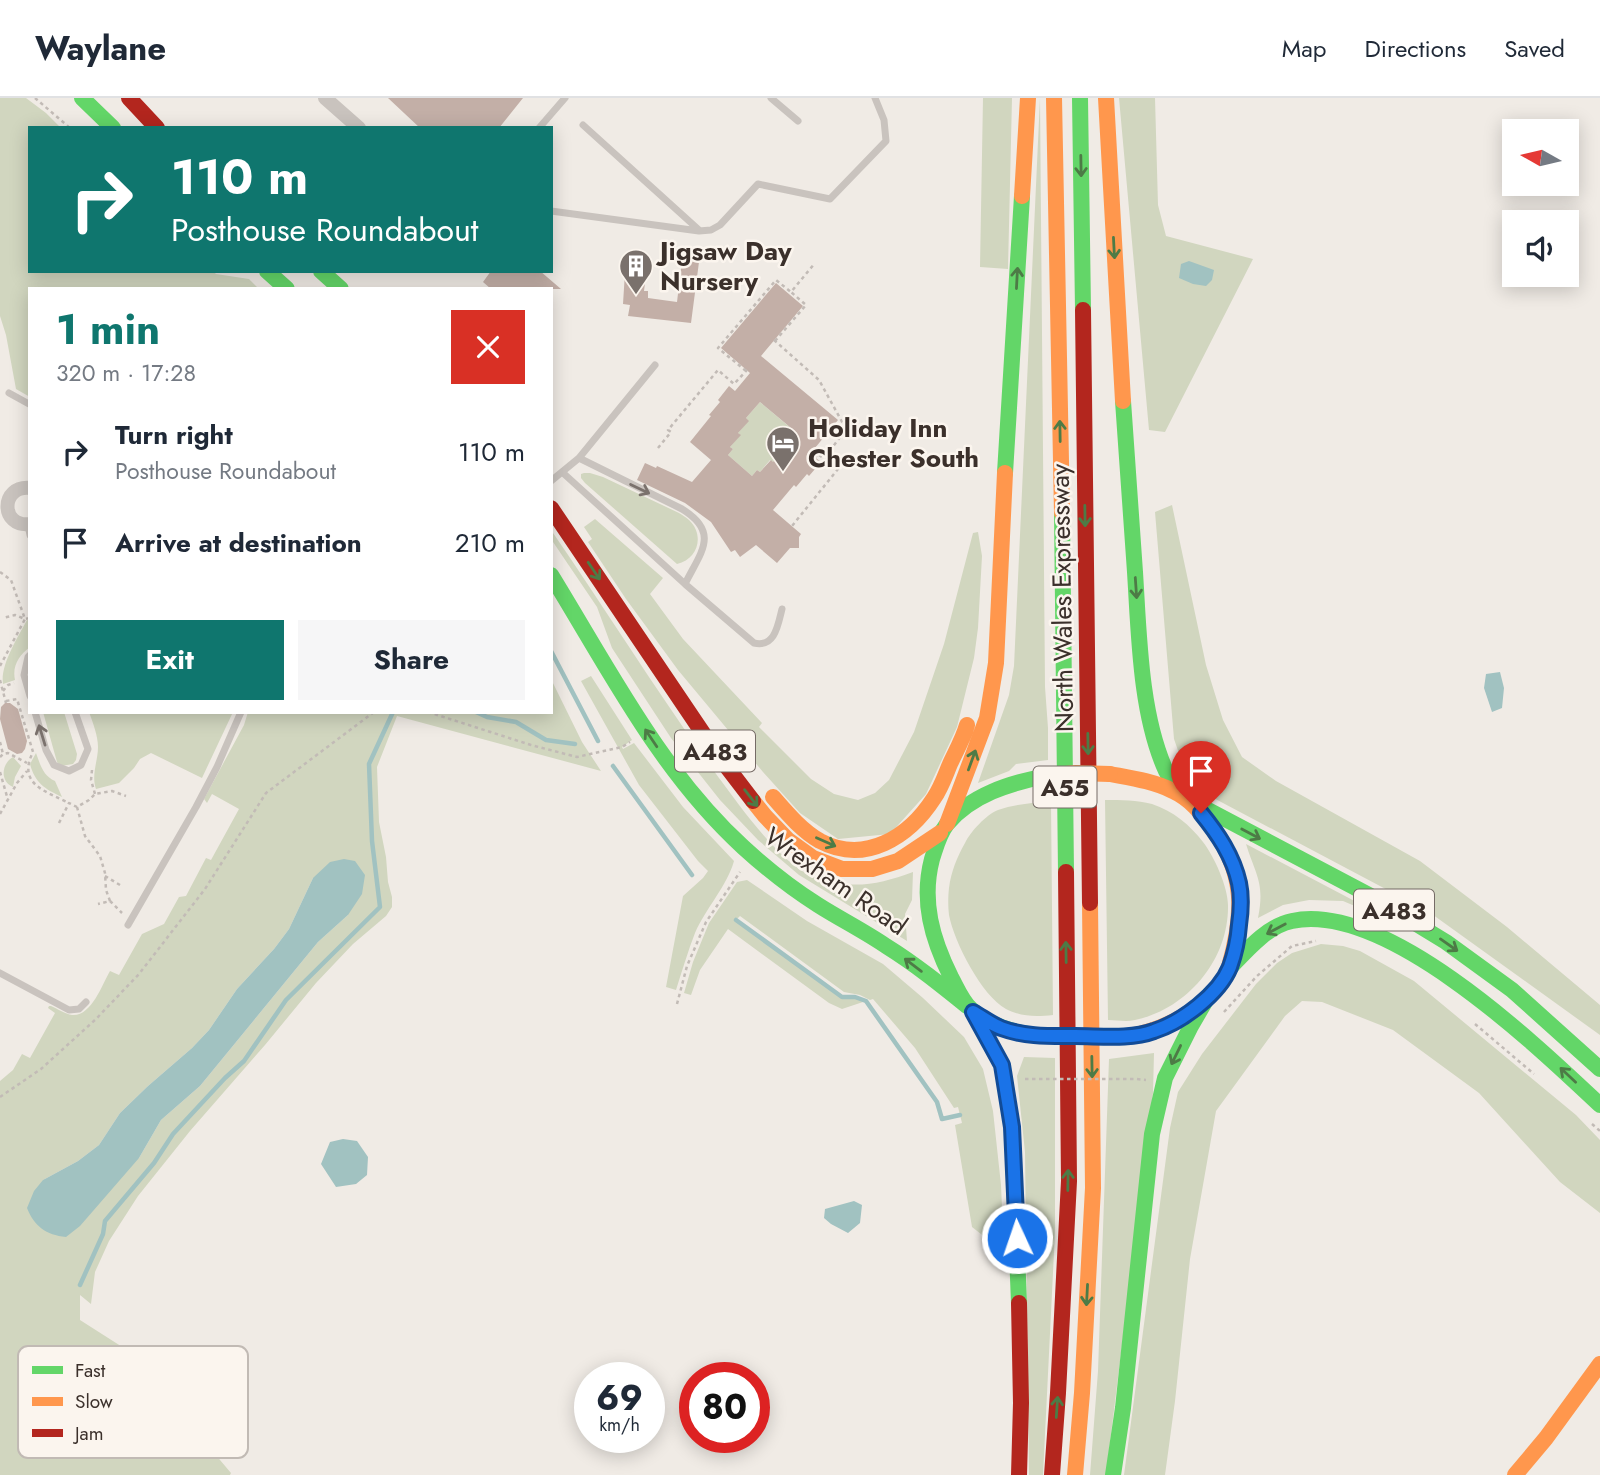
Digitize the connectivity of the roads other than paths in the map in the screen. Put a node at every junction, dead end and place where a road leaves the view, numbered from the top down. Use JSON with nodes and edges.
{"nodes":[{"id":1,"x":82,"y":98,"type":"edge"},
{"id":2,"x":129,"y":98,"type":"edge"},
{"id":3,"x":325,"y":98,"type":"edge"},
{"id":4,"x":565,"y":98,"type":"edge"},
{"id":5,"x":771,"y":98,"type":"edge"},
{"id":6,"x":875,"y":98,"type":"edge"},
{"id":7,"x":1028,"y":98,"type":"edge"},
{"id":8,"x":1055,"y":98,"type":"edge"},
{"id":9,"x":1080,"y":98,"type":"edge"},
{"id":10,"x":1106,"y":98,"type":"edge"},
{"id":11,"x":798,"y":121,"type":"dead end"},
{"id":12,"x":583,"y":125,"type":"dead end"},
{"id":13,"x":111,"y":126,"type":"edge"},
{"id":14,"x":155,"y":126,"type":"edge"},
{"id":15,"x":357,"y":126,"type":"edge"},
{"id":16,"x":541,"y":126,"type":"edge"},
{"id":17,"x":553,"y":211,"type":"edge"},
{"id":18,"x":699,"y":231,"type":"junction"},
{"id":19,"x":269,"y":273,"type":"edge"},
{"id":20,"x":323,"y":273,"type":"edge"},
{"id":21,"x":285,"y":287,"type":"edge"},
{"id":22,"x":339,"y":287,"type":"edge"},
{"id":23,"x":655,"y":365,"type":"dead end"},
{"id":24,"x":9,"y":393,"type":"dead end"},
{"id":25,"x":28,"y":403,"type":"edge"},
{"id":26,"x":579,"y":458,"type":"junction"},
{"id":27,"x":562,"y":472,"type":"junction"},
{"id":28,"x":553,"y":479,"type":"edge"},
{"id":29,"x":28,"y":488,"type":"edge"},
{"id":30,"x":553,"y":511,"type":"edge"},
{"id":31,"x":4,"y":514,"type":"edge"},
{"id":32,"x":28,"y":528,"type":"edge"},
{"id":33,"x":1001,"y":528,"type":"junction"},
{"id":34,"x":553,"y":578,"type":"edge"},
{"id":35,"x":685,"y":584,"type":"junction"},
{"id":36,"x":782,"y":610,"type":"dead end"},
{"id":37,"x":28,"y":657,"type":"edge"},
{"id":38,"x":28,"y":689,"type":"edge"},
{"id":39,"x":36,"y":714,"type":"edge"},
{"id":40,"x":76,"y":714,"type":"edge"},
{"id":41,"x":240,"y":714,"type":"edge"},
{"id":42,"x":717,"y":754,"type":"junction"},
{"id":43,"x":1186,"y":798,"type":"junction"},
{"id":44,"x":944,"y":829,"type":"junction"},
{"id":45,"x":130,"y":922,"type":"road end"},
{"id":46,"x":0,"y":973,"type":"edge"},
{"id":47,"x":1219,"y":982,"type":"junction"},
{"id":48,"x":86,"y":1002,"type":"dead end"},
{"id":49,"x":970,"y":1009,"type":"junction"},
{"id":50,"x":1600,"y":1069,"type":"edge"},
{"id":51,"x":1600,"y":1105,"type":"edge"},
{"id":52,"x":1600,"y":1364,"type":"edge"},
{"id":53,"x":1019,"y":1475,"type":"edge"},
{"id":54,"x":1052,"y":1475,"type":"edge"},
{"id":55,"x":1075,"y":1475,"type":"edge"},
{"id":56,"x":1113,"y":1475,"type":"edge"},
{"id":57,"x":1514,"y":1475,"type":"edge"}],
"edges":[{"from":1,"to":13,"type":"main road"},
{"from":2,"to":14,"type":"main road"},
{"from":3,"to":15,"type":"street"},
{"from":4,"to":16,"type":"lane"},
{"from":5,"to":11,"type":"lane"},
{"from":6,"to":18,"type":"lane"},
{"from":33,"to":7,"type":"main road","one_way":true},
{"from":54,"to":8,"type":"main road","name":"North Wales Expressway","number":"A55","one_way":true},
{"from":9,"to":55,"type":"main road","name":"North Wales Expressway","number":"A55","one_way":true},
{"from":10,"to":43,"type":"main road","one_way":true},
{"from":12,"to":18,"type":"lane"},
{"from":17,"to":18,"type":"lane"},
{"from":19,"to":21,"type":"main road"},
{"from":20,"to":22,"type":"main road"},
{"from":23,"to":26,"type":"lane"},
{"from":24,"to":25,"type":"lane"},
{"from":26,"to":27,"type":"lane"},
{"from":26,"to":35,"type":"lane","one_way":true},
{"from":27,"to":28,"type":"lane"},
{"from":27,"to":35,"type":"lane"},
{"from":29,"to":31,"type":"street"},
{"from":30,"to":42,"type":"main road","name":"Wrexham Road","number":"A483","one_way":true},
{"from":31,"to":32,"type":"street"},
{"from":42,"to":33,"type":"main road","one_way":true},
{"from":44,"to":33,"type":"main road","one_way":true},
{"from":49,"to":34,"type":"main road","name":"Wrexham Road","number":"A483","one_way":true},
{"from":35,"to":36,"type":"lane"},
{"from":37,"to":38,"type":"lane"},
{"from":40,"to":39,"type":"lane","one_way":true},
{"from":41,"to":45,"type":"lane"},
{"from":42,"to":44,"type":"main road","name":"Wrexham Road","number":"A483","one_way":true},
{"from":43,"to":44,"type":"main road","name":"Wrexham Road","bridge":true},
{"from":43,"to":47,"type":"main road"},
{"from":43,"to":50,"type":"main road","number":"A483","one_way":true},
{"from":44,"to":49,"type":"main road"},
{"from":46,"to":48,"type":"lane"},
{"from":47,"to":49,"type":"main road","name":"Wrexham Road","bridge":true},
{"from":51,"to":47,"type":"main road","number":"A483","one_way":true},
{"from":47,"to":56,"type":"main road","one_way":true},
{"from":49,"to":53,"type":"main road"},
{"from":52,"to":57,"type":"main road"}]}
